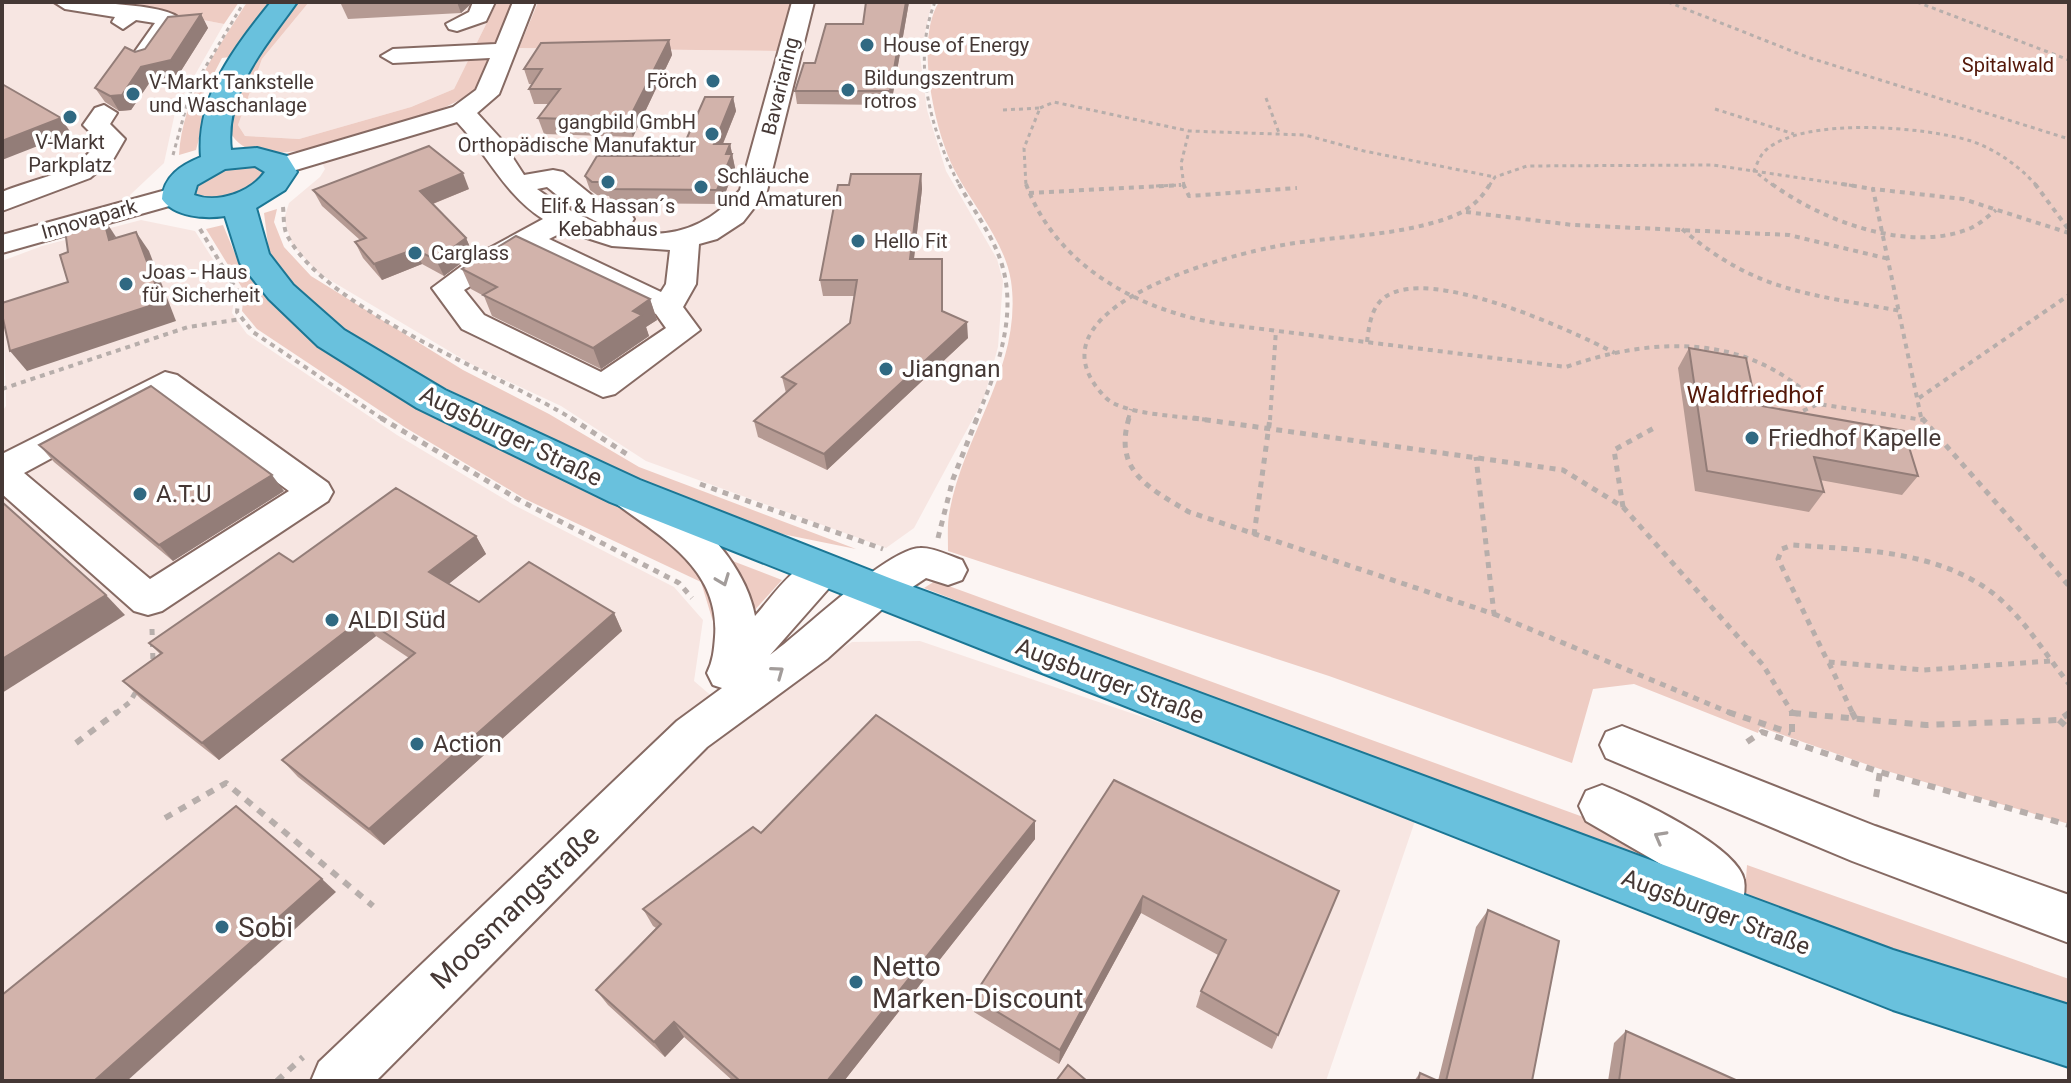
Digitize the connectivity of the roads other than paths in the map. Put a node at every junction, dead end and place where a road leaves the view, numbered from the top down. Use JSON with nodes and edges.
{"nodes":[{"id":1,"x":284,"y":2,"type":"edge"},
{"id":2,"x":484,"y":2,"type":"edge"},
{"id":3,"x":524,"y":2,"type":"edge"},
{"id":4,"x":803,"y":2,"type":"edge"},
{"id":5,"x":92,"y":10,"type":"edge"},
{"id":6,"x":457,"y":24,"type":"dead end"},
{"id":7,"x":505,"y":50,"type":"junction"},
{"id":8,"x":393,"y":56,"type":"dead end"},
{"id":9,"x":143,"y":57,"type":"edge"},
{"id":10,"x":462,"y":112,"type":"junction"},
{"id":11,"x":104,"y":113,"type":"edge"},
{"id":12,"x":749,"y":115,"type":"dead end"},
{"id":13,"x":217,"y":162,"type":"junction"},
{"id":14,"x":279,"y":167,"type":"junction"},
{"id":15,"x":516,"y":184,"type":"junction"},
{"id":16,"x":177,"y":195,"type":"junction"},
{"id":17,"x":238,"y":202,"type":"junction"},
{"id":18,"x":2,"y":203,"type":"edge"},
{"id":19,"x":563,"y":220,"type":"junction"},
{"id":20,"x":621,"y":228,"type":"junction"},
{"id":21,"x":527,"y":240,"type":"junction"},
{"id":22,"x":685,"y":242,"type":"junction"},
{"id":23,"x":2,"y":244,"type":"edge"},
{"id":24,"x":667,"y":307,"type":"junction"},
{"id":25,"x":2,"y":472,"type":"edge"},
{"id":26,"x":633,"y":477,"type":"junction"},
{"id":27,"x":934,"y":566,"type":"road end"},
{"id":28,"x":822,"y":570,"type":"junction"},
{"id":29,"x":876,"y":591,"type":"junction"},
{"id":30,"x":733,"y":664,"type":"junction"},
{"id":31,"x":692,"y":734,"type":"junction"},
{"id":32,"x":1622,"y":745,"type":"dead end"},
{"id":33,"x":1602,"y":806,"type":"dead end"},
{"id":34,"x":1720,"y":882,"type":"junction"},
{"id":35,"x":2069,"y":919,"type":"edge"},
{"id":36,"x":2069,"y":1036,"type":"edge"},
{"id":37,"x":338,"y":1081,"type":"edge"}],
"edges":[{"from":1,"to":13,"type":"main road"},
{"from":2,"to":6,"type":"street"},
{"from":3,"to":7,"type":"street"},
{"from":4,"to":22,"type":"street","name":"Bavariaring"},
{"from":5,"to":9,"type":"street"},
{"from":7,"to":8,"type":"street"},
{"from":7,"to":10,"type":"street"},
{"from":10,"to":14,"type":"street"},
{"from":10,"to":15,"type":"street","name":"Bavariaring"},
{"from":11,"to":18,"type":"street"},
{"from":12,"to":20,"type":"street"},
{"from":13,"to":14,"type":"main road"},
{"from":13,"to":16,"type":"main road"},
{"from":14,"to":17,"type":"main road"},
{"from":15,"to":19,"type":"street","name":"Bavariaring"},
{"from":15,"to":20,"type":"street"},
{"from":16,"to":17,"type":"main road"},
{"from":16,"to":23,"type":"street","name":"Innovapark"},
{"from":17,"to":26,"type":"main road","name":"Augsburger Straße"},
{"from":19,"to":20,"type":"street","name":"Bavariaring"},
{"from":19,"to":21,"type":"street"},
{"from":20,"to":22,"type":"street","name":"Bavariaring"},
{"from":21,"to":24,"type":"street"},
{"from":21,"to":24,"type":"street"},
{"from":22,"to":24,"type":"street"},
{"from":25,"to":25,"type":"street"},
{"from":26,"to":28,"type":"main road","name":"Augsburger Straße"},
{"from":26,"to":30,"type":"street","name":"Moosmangstraße","one_way":true},
{"from":27,"to":29,"type":"street","name":"Moosmangstraße"},
{"from":28,"to":29,"type":"main road","name":"Augsburger Straße"},
{"from":28,"to":30,"type":"street","name":"Moosmangstraße"},
{"from":31,"to":29,"type":"street","name":"Moosmangstraße","one_way":true},
{"from":29,"to":34,"type":"main road","name":"Augsburger Straße"},
{"from":30,"to":31,"type":"street","name":"Moosmangstraße"},
{"from":31,"to":37,"type":"street","name":"Moosmangstraße"},
{"from":32,"to":35,"type":"street"},
{"from":34,"to":33,"type":"street","one_way":true},
{"from":34,"to":36,"type":"main road","name":"Augsburger Straße"}]}
